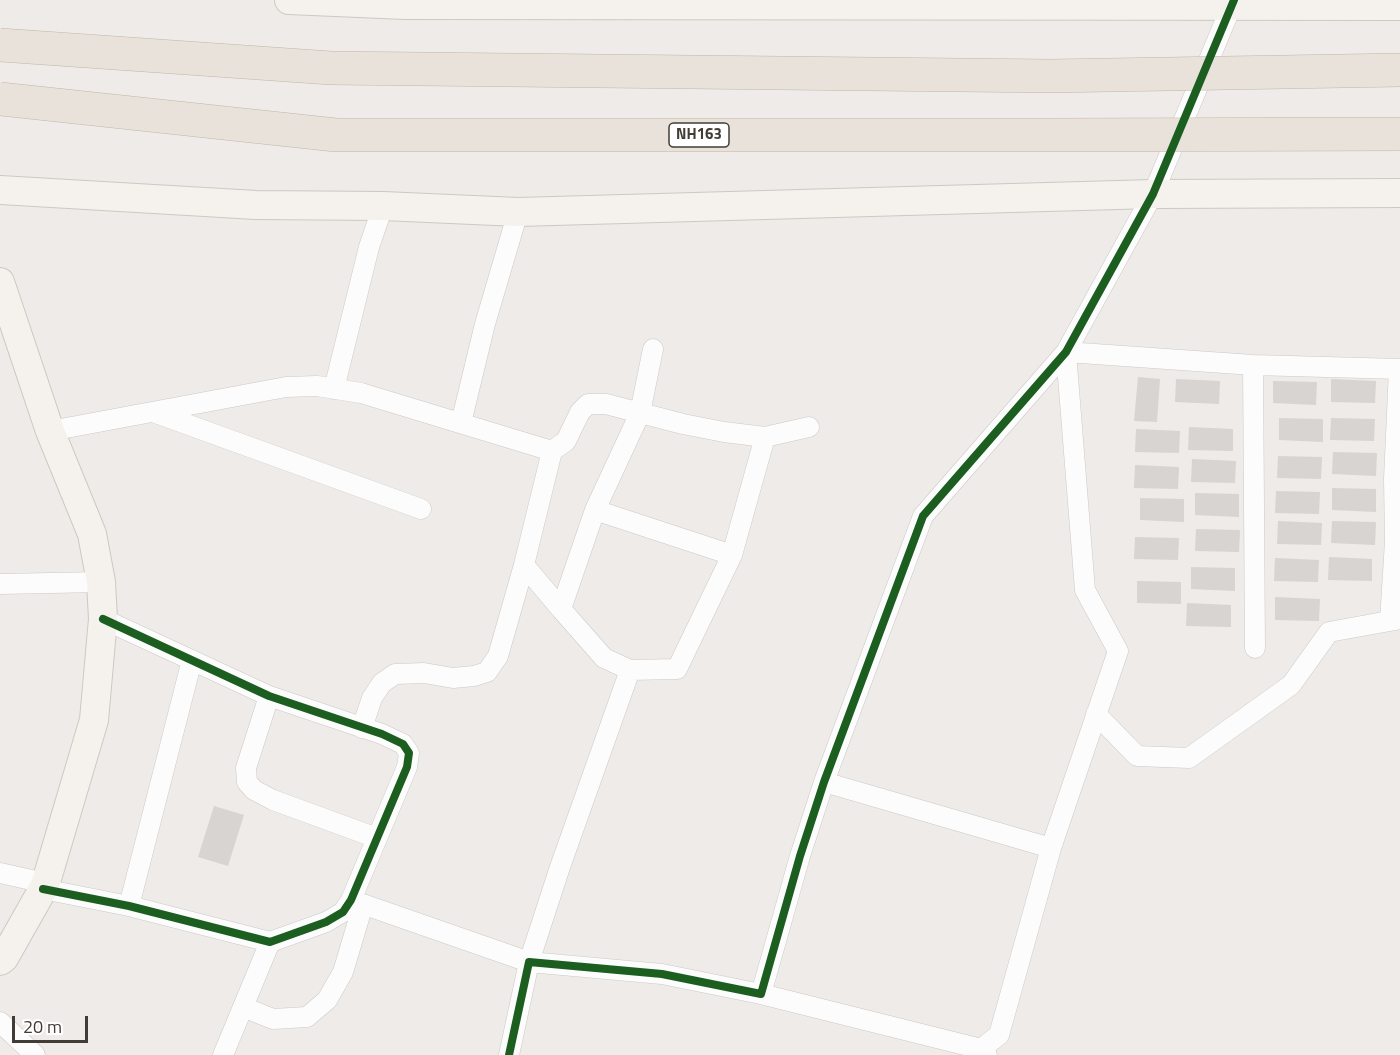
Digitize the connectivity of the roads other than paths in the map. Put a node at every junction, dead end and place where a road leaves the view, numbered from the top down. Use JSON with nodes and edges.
{"nodes":[{"id":1,"x":290,"y":0,"type":"edge"},
{"id":2,"x":1232,"y":3,"type":"edge"},
{"id":3,"x":1400,"y":6,"type":"edge"},
{"id":4,"x":0,"y":45,"type":"edge"},
{"id":5,"x":1400,"y":70,"type":"edge"},
{"id":6,"x":0,"y":99,"type":"edge"},
{"id":7,"x":1400,"y":134,"type":"edge"},
{"id":8,"x":0,"y":190,"type":"edge"},
{"id":9,"x":1400,"y":193,"type":"edge"},
{"id":10,"x":1153,"y":194,"type":"junction"},
{"id":11,"x":383,"y":207,"type":"junction"},
{"id":12,"x":518,"y":212,"type":"junction"},
{"id":13,"x":0,"y":282,"type":"edge"},
{"id":14,"x":653,"y":349,"type":"dead end"},
{"id":15,"x":1066,"y":352,"type":"junction"},
{"id":16,"x":1253,"y":365,"type":"junction"},
{"id":17,"x":1399,"y":369,"type":"edge"},
{"id":18,"x":334,"y":389,"type":"junction"},
{"id":19,"x":153,"y":412,"type":"junction"},
{"id":20,"x":640,"y":413,"type":"junction"},
{"id":21,"x":460,"y":423,"type":"junction"},
{"id":22,"x":809,"y":427,"type":"dead end"},
{"id":23,"x":50,"y":431,"type":"junction"},
{"id":24,"x":765,"y":437,"type":"junction"},
{"id":25,"x":552,"y":451,"type":"junction"},
{"id":26,"x":421,"y":509,"type":"dead end"},
{"id":27,"x":594,"y":510,"type":"junction"},
{"id":28,"x":732,"y":555,"type":"junction"},
{"id":29,"x":524,"y":565,"type":"junction"},
{"id":30,"x":101,"y":582,"type":"junction"},
{"id":31,"x":0,"y":584,"type":"edge"},
{"id":32,"x":561,"y":609,"type":"junction"},
{"id":33,"x":103,"y":619,"type":"junction"},
{"id":34,"x":1395,"y":620,"type":"edge"},
{"id":35,"x":1255,"y":648,"type":"dead end"},
{"id":36,"x":192,"y":660,"type":"junction"},
{"id":37,"x":630,"y":670,"type":"junction"},
{"id":38,"x":269,"y":696,"type":"junction"},
{"id":39,"x":1096,"y":714,"type":"junction"},
{"id":40,"x":362,"y":728,"type":"junction"},
{"id":41,"x":824,"y":782,"type":"junction"},
{"id":42,"x":377,"y":838,"type":"junction"},
{"id":43,"x":1051,"y":848,"type":"junction"},
{"id":44,"x":0,"y":873,"type":"edge"},
{"id":45,"x":44,"y":886,"type":"junction"},
{"id":46,"x":357,"y":902,"type":"junction"},
{"id":47,"x":129,"y":906,"type":"junction"},
{"id":48,"x":270,"y":942,"type":"junction"},
{"id":49,"x":0,"y":961,"type":"edge"},
{"id":50,"x":529,"y":962,"type":"junction"},
{"id":51,"x":761,"y":994,"type":"junction"},
{"id":52,"x":243,"y":1007,"type":"junction"},
{"id":53,"x":0,"y":1022,"type":"edge"},
{"id":54,"x":984,"y":1052,"type":"edge"},
{"id":55,"x":35,"y":1055,"type":"edge"},
{"id":56,"x":223,"y":1055,"type":"edge"},
{"id":57,"x":509,"y":1055,"type":"edge"}],
"edges":[{"from":1,"to":2,"type":"main road"},
{"from":2,"to":3,"type":"main road"},
{"from":2,"to":10,"type":"street"},
{"from":4,"to":5,"type":"highway","bridge":true},
{"from":6,"to":7,"type":"highway","number":"NH163","bridge":true},
{"from":8,"to":11,"type":"main road"},
{"from":9,"to":10,"type":"main road"},
{"from":10,"to":12,"type":"main road"},
{"from":10,"to":15,"type":"street"},
{"from":11,"to":12,"type":"main road"},
{"from":11,"to":18,"type":"street"},
{"from":12,"to":21,"type":"street"},
{"from":13,"to":23,"type":"main road"},
{"from":14,"to":20,"type":"street"},
{"from":15,"to":16,"type":"street"},
{"from":15,"to":39,"type":"street"},
{"from":15,"to":41,"type":"street"},
{"from":16,"to":17,"type":"street"},
{"from":16,"to":35,"type":"street"},
{"from":17,"to":34,"type":"street"},
{"from":18,"to":19,"type":"street"},
{"from":18,"to":21,"type":"street"},
{"from":19,"to":23,"type":"street"},
{"from":19,"to":26,"type":"street"},
{"from":20,"to":24,"type":"street"},
{"from":20,"to":25,"type":"street"},
{"from":20,"to":27,"type":"street"},
{"from":21,"to":25,"type":"street"},
{"from":22,"to":24,"type":"street"},
{"from":23,"to":30,"type":"main road"},
{"from":24,"to":28,"type":"street"},
{"from":25,"to":29,"type":"street"},
{"from":27,"to":28,"type":"street"},
{"from":27,"to":32,"type":"street"},
{"from":28,"to":37,"type":"street"},
{"from":29,"to":32,"type":"street"},
{"from":29,"to":40,"type":"street"},
{"from":30,"to":31,"type":"street"},
{"from":30,"to":33,"type":"main road"},
{"from":32,"to":37,"type":"street"},
{"from":33,"to":36,"type":"street"},
{"from":33,"to":45,"type":"main road"},
{"from":34,"to":39,"type":"street"},
{"from":36,"to":38,"type":"street"},
{"from":36,"to":47,"type":"street"},
{"from":37,"to":50,"type":"street"},
{"from":38,"to":40,"type":"street"},
{"from":38,"to":42,"type":"street"},
{"from":39,"to":43,"type":"street"},
{"from":40,"to":42,"type":"street"},
{"from":41,"to":43,"type":"street"},
{"from":41,"to":51,"type":"street"},
{"from":42,"to":46,"type":"street"},
{"from":43,"to":54,"type":"street"},
{"from":44,"to":45,"type":"street"},
{"from":45,"to":47,"type":"street"},
{"from":45,"to":49,"type":"main road"},
{"from":46,"to":48,"type":"street"},
{"from":46,"to":50,"type":"street"},
{"from":46,"to":52,"type":"street"},
{"from":47,"to":48,"type":"street"},
{"from":48,"to":52,"type":"street"},
{"from":50,"to":51,"type":"street"},
{"from":50,"to":57,"type":"street"},
{"from":51,"to":54,"type":"street"},
{"from":52,"to":56,"type":"street"},
{"from":53,"to":55,"type":"street"}]}
